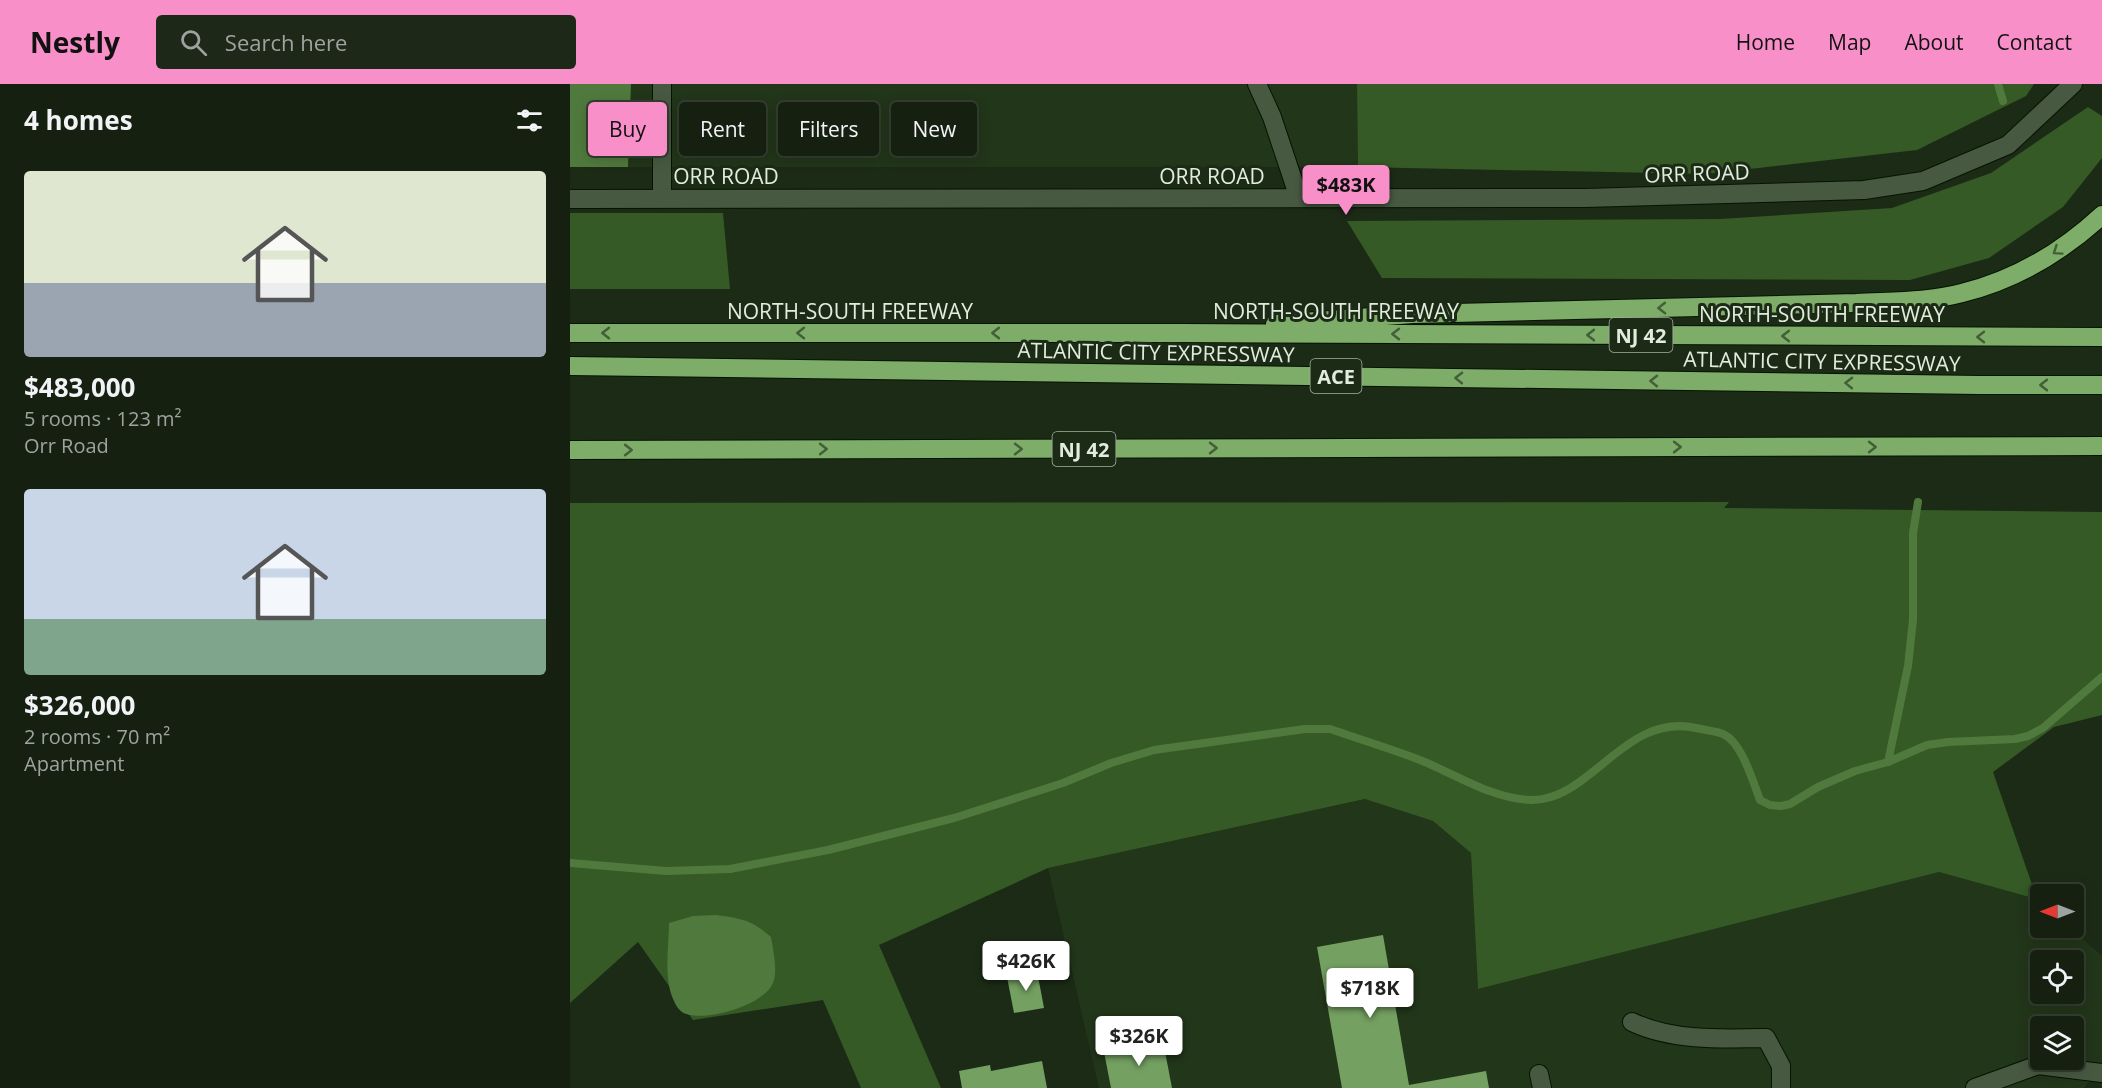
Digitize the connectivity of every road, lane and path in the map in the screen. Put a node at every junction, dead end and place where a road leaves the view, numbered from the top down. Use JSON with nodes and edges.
{"nodes":[{"id":1,"x":662,"y":84,"type":"edge"},
{"id":2,"x":1257,"y":84,"type":"edge"},
{"id":3,"x":2073,"y":84,"type":"edge"},
{"id":4,"x":662,"y":198,"type":"junction"},
{"id":5,"x":1299,"y":198,"type":"junction"},
{"id":6,"x":570,"y":199,"type":"edge"},
{"id":7,"x":2102,"y":214,"type":"edge"},
{"id":8,"x":570,"y":333,"type":"edge"},
{"id":9,"x":1180,"y":333,"type":"junction"},
{"id":10,"x":2102,"y":337,"type":"edge"},
{"id":11,"x":570,"y":366,"type":"edge"},
{"id":12,"x":2102,"y":385,"type":"edge"},
{"id":13,"x":2102,"y":446,"type":"edge"},
{"id":14,"x":570,"y":450,"type":"edge"},
{"id":15,"x":1632,"y":1022,"type":"dead end"},
{"id":16,"x":2102,"y":1073,"type":"edge"},
{"id":17,"x":1782,"y":1088,"type":"edge"},
{"id":18,"x":1975,"y":1088,"type":"edge"}],
"edges":[{"from":1,"to":4,"type":"street"},
{"from":2,"to":5,"type":"street"},
{"from":3,"to":5,"type":"street","name":"ORR ROAD"},
{"from":4,"to":5,"type":"street","name":"ORR ROAD"},
{"from":4,"to":6,"type":"street","name":"ORR ROAD"},
{"from":7,"to":9,"type":"highway","one_way":true},
{"from":9,"to":8,"type":"highway","name":"NORTH-SOUTH FREEWAY","number":"NJ 42","one_way":true},
{"from":10,"to":9,"type":"highway","name":"NORTH-SOUTH FREEWAY","number":"NJ 42","one_way":true},
{"from":12,"to":11,"type":"highway","name":"ATLANTIC CITY EXPRESSWAY","number":"ACE","one_way":true},
{"from":14,"to":13,"type":"highway","number":"NJ 42","one_way":true},
{"from":15,"to":17,"type":"street"},
{"from":16,"to":18,"type":"street"}]}
